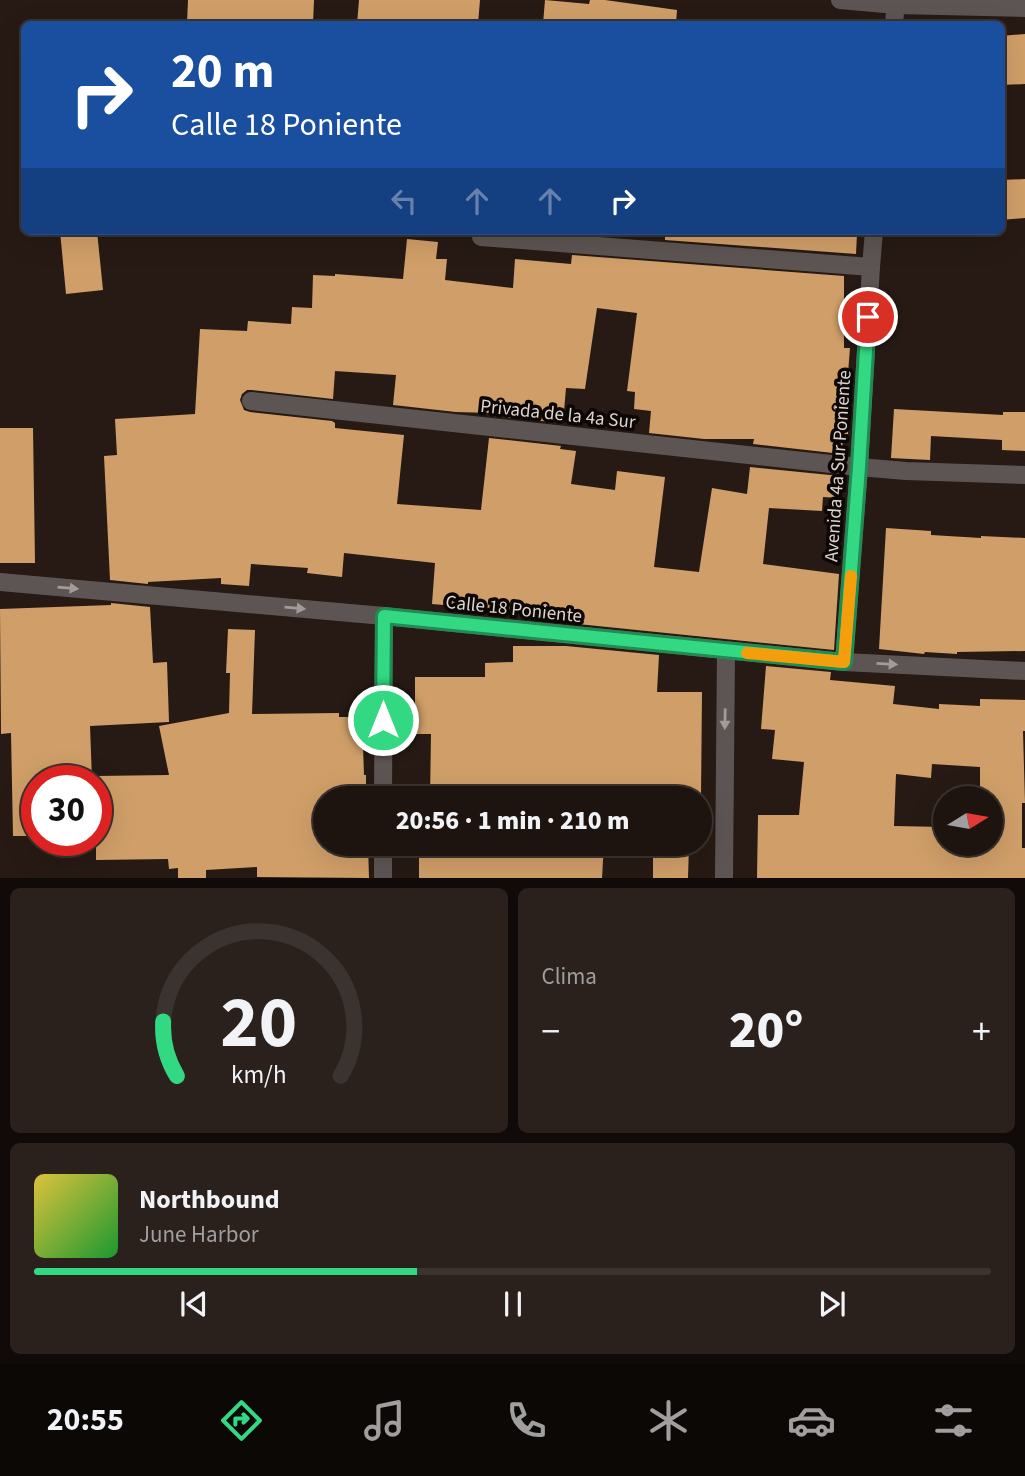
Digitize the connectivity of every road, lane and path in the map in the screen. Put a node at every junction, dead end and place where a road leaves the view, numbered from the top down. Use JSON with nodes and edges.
{"nodes":[{"id":1,"x":840,"y":0,"type":"edge"},
{"id":2,"x":896,"y":3,"type":"edge"},
{"id":3,"x":1025,"y":8,"type":"edge"},
{"id":4,"x":894,"y":21,"type":"edge"},
{"id":5,"x":874,"y":235,"type":"edge"},
{"id":6,"x":481,"y":237,"type":"dead end"},
{"id":7,"x":871,"y":267,"type":"junction"},
{"id":8,"x":251,"y":401,"type":"dead end"},
{"id":9,"x":859,"y":467,"type":"junction"},
{"id":10,"x":1025,"y":475,"type":"edge"},
{"id":11,"x":0,"y":582,"type":"edge"},
{"id":12,"x":384,"y":616,"type":"junction"},
{"id":13,"x":726,"y":651,"type":"junction"},
{"id":14,"x":844,"y":662,"type":"junction"},
{"id":15,"x":1025,"y":671,"type":"edge"},
{"id":16,"x":383,"y":786,"type":"edge"},
{"id":17,"x":383,"y":856,"type":"edge"},
{"id":18,"x":383,"y":877,"type":"edge"},
{"id":19,"x":724,"y":877,"type":"edge"}],
"edges":[{"from":1,"to":2,"type":"street"},
{"from":2,"to":3,"type":"street"},
{"from":2,"to":4,"type":"street"},
{"from":5,"to":7,"type":"street","name":"Avenida 4a Sur Poniente"},
{"from":6,"to":7,"type":"street"},
{"from":7,"to":9,"type":"street","name":"Avenida 4a Sur Poniente"},
{"from":8,"to":9,"type":"street","name":"Privada de la 4a Sur"},
{"from":9,"to":10,"type":"street","name":"Privada de la 4a Sur"},
{"from":9,"to":14,"type":"street","name":"Avenida 4a Sur Poniente"},
{"from":11,"to":12,"type":"street","name":"Calle 18 Poniente","one_way":true},
{"from":12,"to":13,"type":"street","name":"Calle 18 Poniente"},
{"from":12,"to":16,"type":"street"},
{"from":13,"to":14,"type":"street","name":"Calle 18 Poniente"},
{"from":13,"to":19,"type":"street","one_way":true},
{"from":14,"to":15,"type":"street","name":"Calle 18 Poniente","one_way":true},
{"from":17,"to":18,"type":"street"}]}
